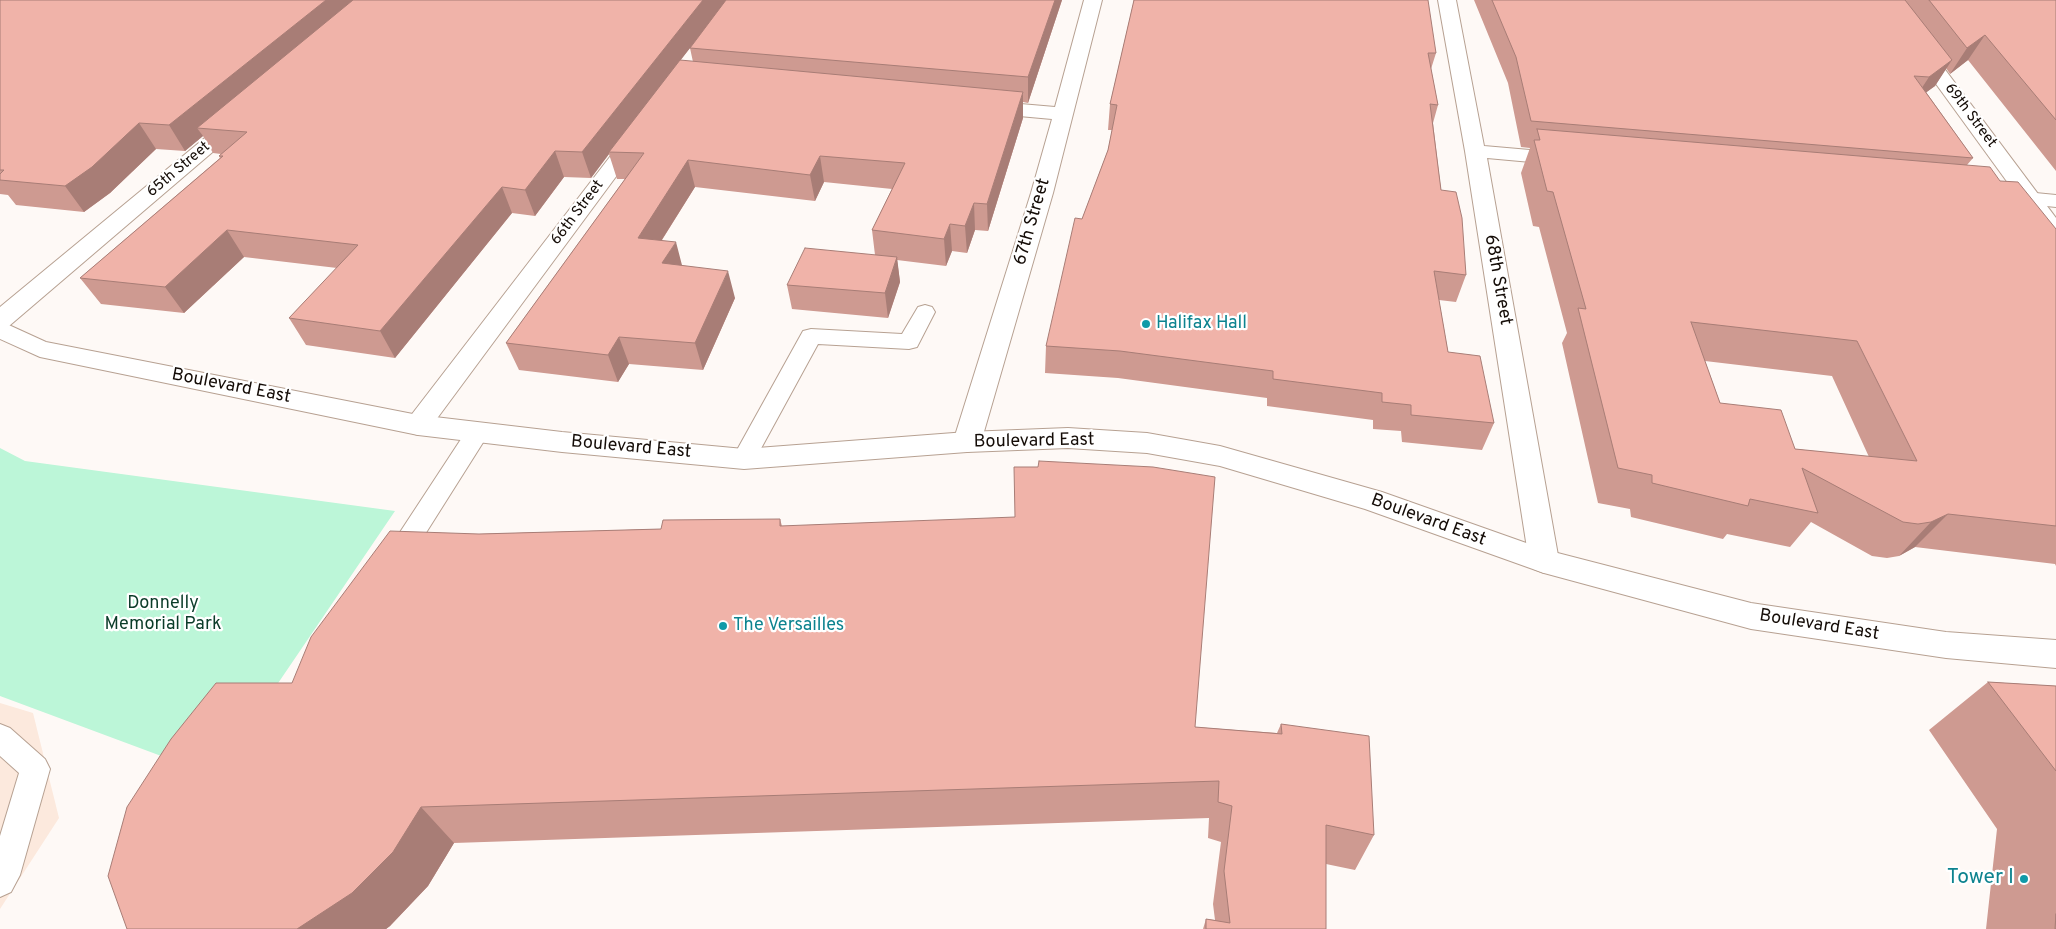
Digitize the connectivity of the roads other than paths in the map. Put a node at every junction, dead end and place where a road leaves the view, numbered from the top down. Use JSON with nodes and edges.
{"nodes":[{"id":1,"x":1093,"y":0,"type":"edge"},
{"id":2,"x":1448,"y":0,"type":"edge"},
{"id":3,"x":1884,"y":0,"type":"edge"},
{"id":4,"x":969,"y":105,"type":"edge"},
{"id":5,"x":252,"y":108,"type":"edge"},
{"id":6,"x":1062,"y":114,"type":"junction"},
{"id":7,"x":646,"y":123,"type":"edge"},
{"id":8,"x":1476,"y":151,"type":"junction"},
{"id":9,"x":1586,"y":161,"type":"edge"},
{"id":10,"x":1981,"y":194,"type":"edge"},
{"id":11,"x":2030,"y":198,"type":"junction"},
{"id":12,"x":2056,"y":201,"type":"edge"},
{"id":13,"x":2056,"y":233,"type":"edge"},
{"id":14,"x":925,"y":312,"type":"dead end"},
{"id":15,"x":0,"y":320,"type":"edge"},
{"id":16,"x":0,"y":329,"type":"edge"},
{"id":17,"x":418,"y":425,"type":"junction"},
{"id":18,"x":477,"y":433,"type":"junction"},
{"id":19,"x":967,"y":442,"type":"junction"},
{"id":20,"x":744,"y":459,"type":"junction"},
{"id":21,"x":1544,"y":561,"type":"junction"},
{"id":22,"x":385,"y":576,"type":"edge"},
{"id":23,"x":2056,"y":654,"type":"edge"},
{"id":24,"x":0,"y":737,"type":"edge"},
{"id":25,"x":0,"y":881,"type":"edge"}],
"edges":[{"from":1,"to":6,"type":"street","name":"67th Street"},
{"from":2,"to":8,"type":"street","name":"68th Street"},
{"from":3,"to":11,"type":"street","name":"69th Street"},
{"from":4,"to":6,"type":"street"},
{"from":5,"to":15,"type":"street","name":"65th Street"},
{"from":6,"to":19,"type":"street","name":"67th Street"},
{"from":7,"to":17,"type":"street","name":"66th Street"},
{"from":8,"to":9,"type":"street"},
{"from":8,"to":21,"type":"street","name":"68th Street"},
{"from":10,"to":11,"type":"street"},
{"from":11,"to":12,"type":"street"},
{"from":11,"to":13,"type":"street","name":"69th Street"},
{"from":14,"to":20,"type":"lane"},
{"from":16,"to":17,"type":"street","name":"Boulevard East"},
{"from":17,"to":18,"type":"street","name":"Boulevard East"},
{"from":18,"to":20,"type":"street","name":"Boulevard East"},
{"from":18,"to":22,"type":"lane"},
{"from":19,"to":20,"type":"street","name":"Boulevard East"},
{"from":19,"to":21,"type":"street","name":"Boulevard East"},
{"from":21,"to":23,"type":"street","name":"Boulevard East"},
{"from":24,"to":25,"type":"lane"}]}
